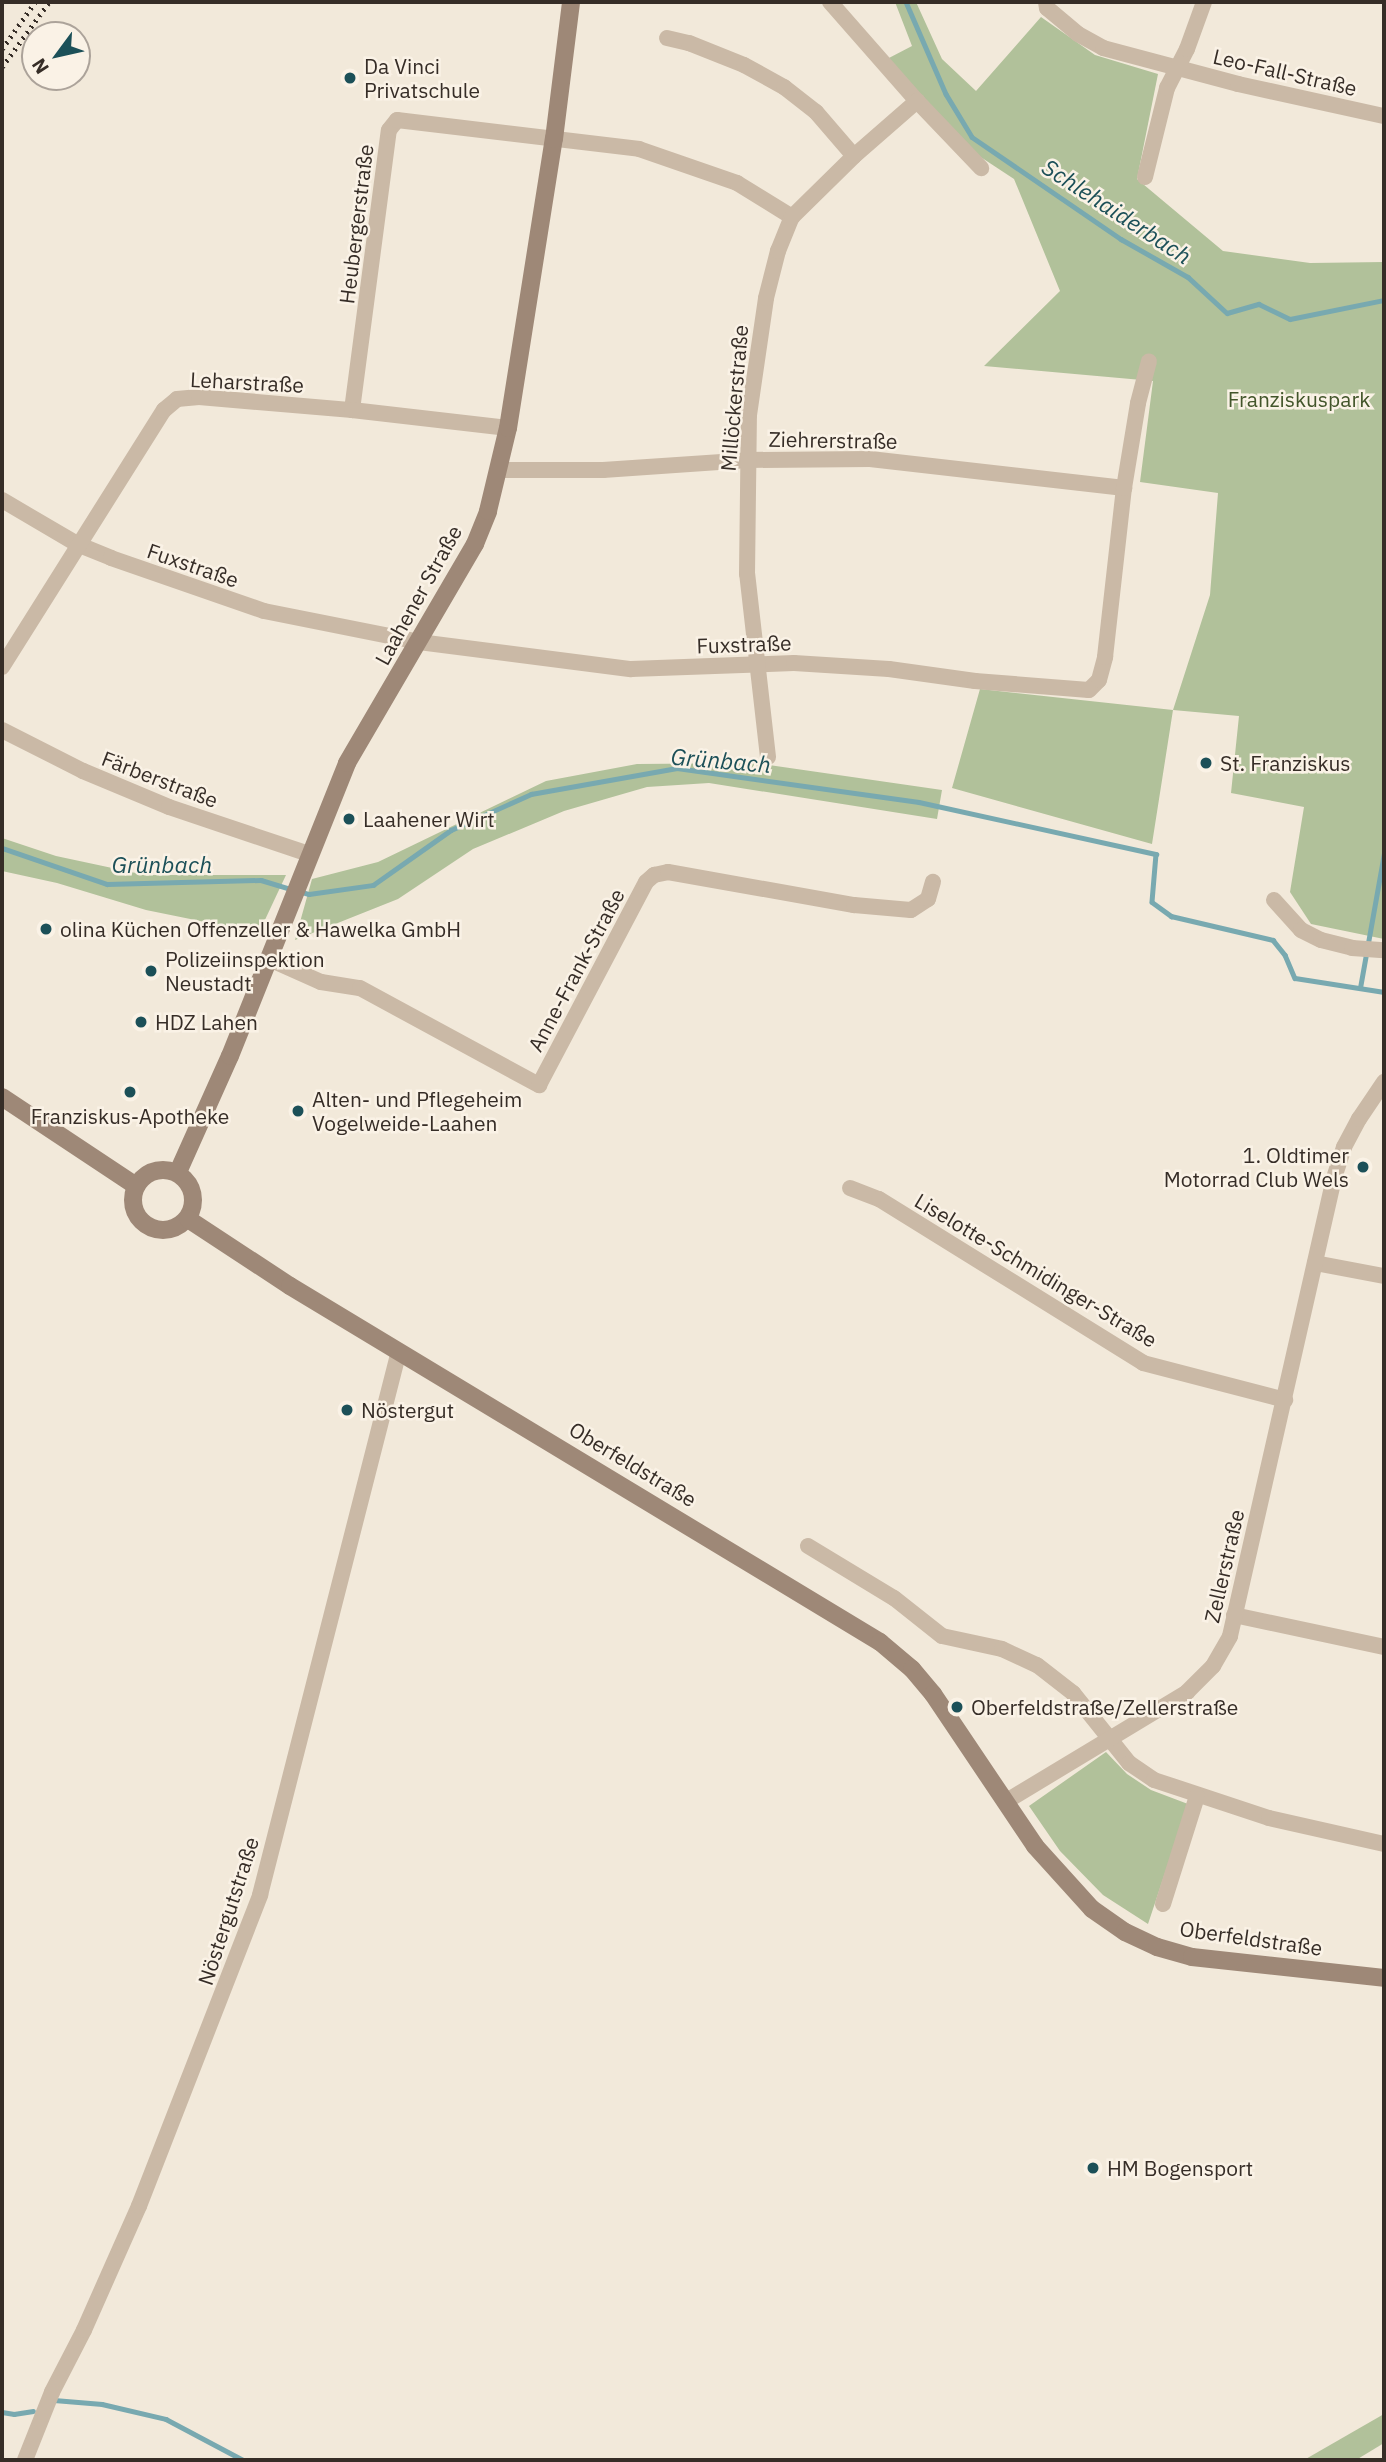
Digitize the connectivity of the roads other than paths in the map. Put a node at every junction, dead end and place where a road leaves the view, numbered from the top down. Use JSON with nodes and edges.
{"nodes":[{"id":1,"x":571,"y":2,"type":"edge"},
{"id":2,"x":830,"y":2,"type":"edge"},
{"id":3,"x":1046,"y":2,"type":"edge"},
{"id":4,"x":1204,"y":2,"type":"edge"},
{"id":5,"x":667,"y":38,"type":"dead end"},
{"id":6,"x":1178,"y":69,"type":"junction"},
{"id":7,"x":917,"y":101,"type":"junction"},
{"id":8,"x":1384,"y":116,"type":"edge"},
{"id":9,"x":554,"y":139,"type":"junction"},
{"id":10,"x":854,"y":156,"type":"junction"},
{"id":11,"x":981,"y":168,"type":"dead end"},
{"id":12,"x":1145,"y":177,"type":"dead end"},
{"id":13,"x":792,"y":217,"type":"junction"},
{"id":14,"x":1149,"y":361,"type":"dead end"},
{"id":15,"x":352,"y":410,"type":"junction"},
{"id":16,"x":508,"y":428,"type":"junction"},
{"id":17,"x":748,"y":460,"type":"junction"},
{"id":18,"x":499,"y":470,"type":"junction"},
{"id":19,"x":1124,"y":488,"type":"junction"},
{"id":20,"x":2,"y":500,"type":"edge"},
{"id":21,"x":77,"y":544,"type":"junction"},
{"id":22,"x":419,"y":642,"type":"junction"},
{"id":23,"x":758,"y":665,"type":"junction"},
{"id":24,"x":2,"y":667,"type":"edge"},
{"id":25,"x":2,"y":730,"type":"edge"},
{"id":26,"x":768,"y":757,"type":"dead end"},
{"id":27,"x":309,"y":854,"type":"junction"},
{"id":28,"x":933,"y":882,"type":"dead end"},
{"id":29,"x":1274,"y":900,"type":"dead end"},
{"id":30,"x":1382,"y":951,"type":"edge"},
{"id":31,"x":269,"y":958,"type":"junction"},
{"id":32,"x":1384,"y":1082,"type":"edge"},
{"id":33,"x":2,"y":1097,"type":"edge"},
{"id":34,"x":178,"y":1172,"type":"junction"},
{"id":35,"x":136,"y":1186,"type":"junction"},
{"id":36,"x":850,"y":1188,"type":"dead end"},
{"id":37,"x":188,"y":1219,"type":"junction"},
{"id":38,"x":1315,"y":1263,"type":"junction"},
{"id":39,"x":1384,"y":1276,"type":"edge"},
{"id":40,"x":399,"y":1351,"type":"junction"},
{"id":41,"x":1285,"y":1400,"type":"junction"},
{"id":42,"x":808,"y":1546,"type":"dead end"},
{"id":43,"x":1234,"y":1615,"type":"junction"},
{"id":44,"x":1384,"y":1647,"type":"edge"},
{"id":45,"x":1110,"y":1740,"type":"junction"},
{"id":46,"x":1197,"y":1796,"type":"junction"},
{"id":47,"x":1005,"y":1802,"type":"junction"},
{"id":48,"x":1384,"y":1844,"type":"edge"},
{"id":49,"x":1163,"y":1904,"type":"dead end"},
{"id":50,"x":1384,"y":1978,"type":"edge"},
{"id":51,"x":25,"y":2460,"type":"edge"}],
"edges":[{"from":1,"to":9,"type":"main road","name":"Laahener Straße"},
{"from":2,"to":7,"type":"street"},
{"from":3,"to":6,"type":"street","name":"Leo-Fall-Straße"},
{"from":4,"to":6,"type":"street"},
{"from":5,"to":10,"type":"street"},
{"from":6,"to":8,"type":"street","name":"Leo-Fall-Straße"},
{"from":6,"to":12,"type":"street"},
{"from":7,"to":10,"type":"street","name":"Millöckerstraße"},
{"from":7,"to":11,"type":"street"},
{"from":9,"to":13,"type":"street"},
{"from":9,"to":15,"type":"street","name":"Heubergerstraße"},
{"from":9,"to":16,"type":"main road","name":"Laahener Straße"},
{"from":10,"to":13,"type":"street","name":"Millöckerstraße"},
{"from":13,"to":17,"type":"street","name":"Millöckerstraße"},
{"from":14,"to":19,"type":"street","name":"Fuxstraße"},
{"from":15,"to":16,"type":"street","name":"Leharstraße"},
{"from":15,"to":21,"type":"street","name":"Leharstraße"},
{"from":16,"to":18,"type":"main road","name":"Laahener Straße"},
{"from":17,"to":18,"type":"street","name":"Ziehrerstraße"},
{"from":17,"to":19,"type":"street","name":"Ziehrerstraße"},
{"from":17,"to":23,"type":"street","name":"Millöckerstraße"},
{"from":18,"to":22,"type":"main road","name":"Laahener Straße"},
{"from":19,"to":23,"type":"street","name":"Fuxstraße"},
{"from":20,"to":21,"type":"street","name":"Fuxstraße"},
{"from":21,"to":22,"type":"street","name":"Fuxstraße"},
{"from":21,"to":24,"type":"street","name":"Leharstraße"},
{"from":22,"to":23,"type":"street","name":"Fuxstraße"},
{"from":22,"to":27,"type":"main road","name":"Laahener Straße"},
{"from":23,"to":26,"type":"street","name":"Millöckerstraße"},
{"from":25,"to":27,"type":"street","name":"Färberstraße"},
{"from":27,"to":31,"type":"main road","name":"Laahener Straße"},
{"from":28,"to":31,"type":"street","name":"Anne-Frank-Straße"},
{"from":29,"to":30,"type":"street"},
{"from":31,"to":34,"type":"main road","name":"Laahener Straße"},
{"from":32,"to":38,"type":"street","name":"Zellerstraße"},
{"from":33,"to":35,"type":"main road"},
{"from":34,"to":35,"type":"main road"},
{"from":34,"to":37,"type":"main road"},
{"from":35,"to":37,"type":"main road"},
{"from":36,"to":41,"type":"street","name":"Liselotte-Schmidinger-Straße"},
{"from":37,"to":40,"type":"main road","name":"Oberfeldstraße"},
{"from":38,"to":39,"type":"street"},
{"from":38,"to":41,"type":"street","name":"Zellerstraße"},
{"from":40,"to":47,"type":"main road","name":"Oberfeldstraße"},
{"from":40,"to":51,"type":"street","name":"Nöstergutstraße"},
{"from":41,"to":43,"type":"street","name":"Zellerstraße"},
{"from":42,"to":45,"type":"street"},
{"from":43,"to":44,"type":"street"},
{"from":43,"to":45,"type":"street","name":"Zellerstraße"},
{"from":45,"to":46,"type":"street"},
{"from":45,"to":47,"type":"street"},
{"from":46,"to":48,"type":"street"},
{"from":46,"to":49,"type":"street"},
{"from":47,"to":50,"type":"main road","name":"Oberfeldstraße"}]}
